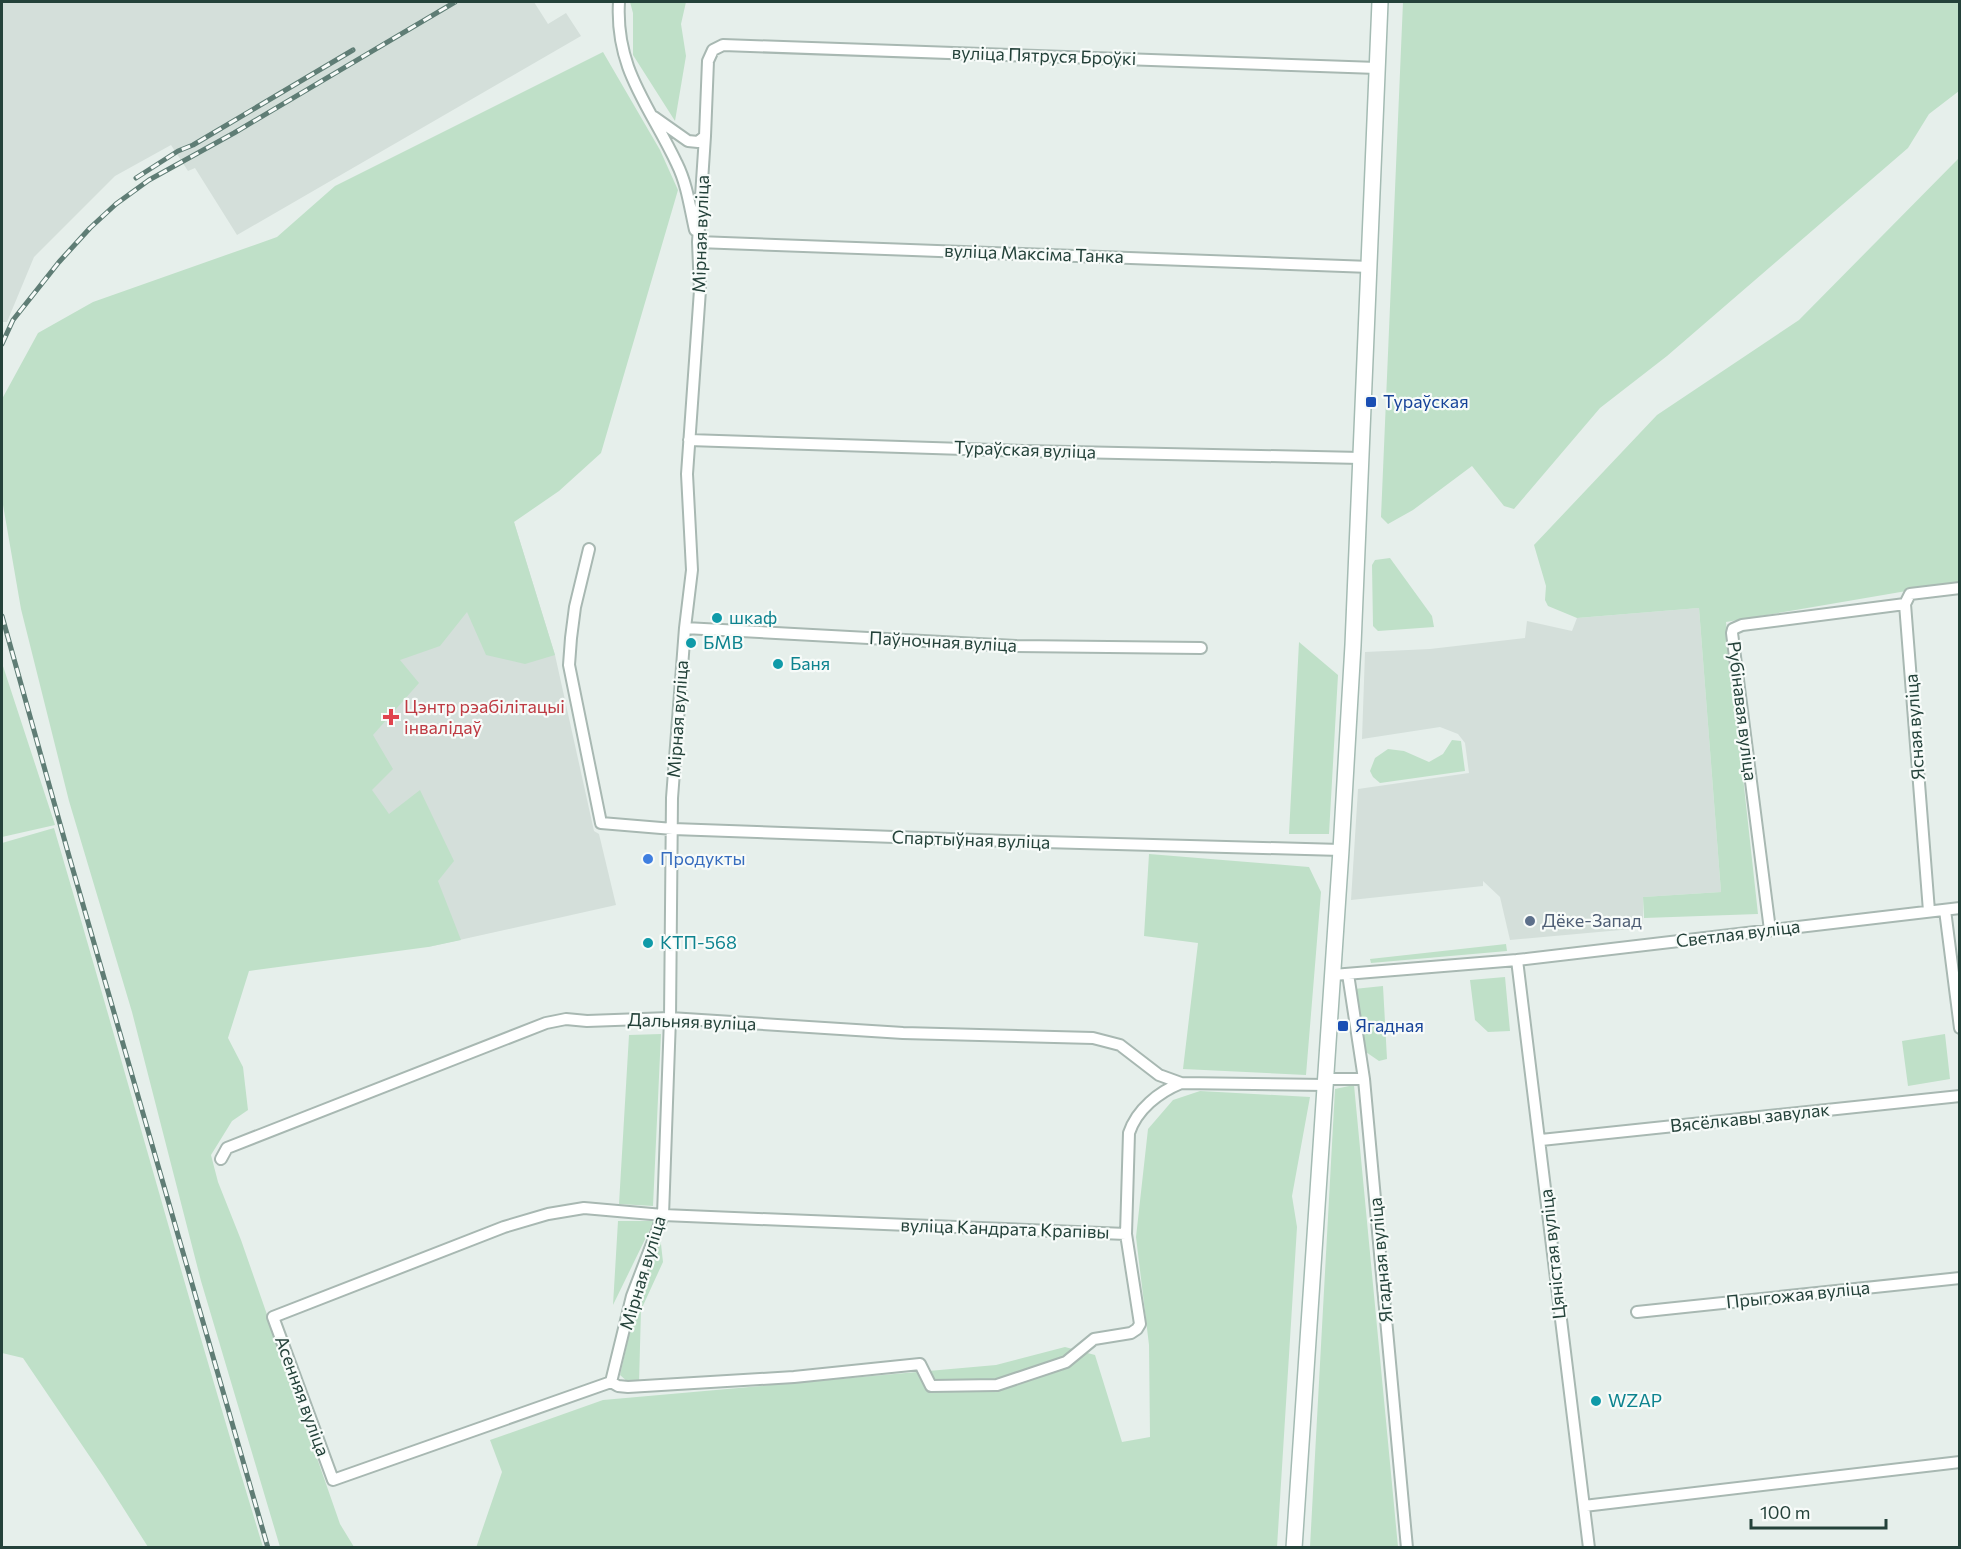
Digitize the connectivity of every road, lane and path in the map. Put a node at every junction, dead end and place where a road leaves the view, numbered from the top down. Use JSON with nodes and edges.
{"nodes":[{"id":1,"x":619,"y":2,"type":"edge"},
{"id":2,"x":1380,"y":2,"type":"edge"},
{"id":3,"x":713,"y":50,"type":"joint"},
{"id":4,"x":1377,"y":68,"type":"junction"},
{"id":5,"x":649,"y":113,"type":"junction"},
{"id":6,"x":705,"y":136,"type":"junction"},
{"id":7,"x":698,"y":242,"type":"junction"},
{"id":8,"x":1370,"y":267,"type":"junction"},
{"id":9,"x":690,"y":440,"type":"junction"},
{"id":10,"x":1361,"y":458,"type":"junction"},
{"id":11,"x":589,"y":549,"type":"dead end"},
{"id":12,"x":1959,"y":588,"type":"edge"},
{"id":13,"x":1905,"y":604,"type":"junction"},
{"id":14,"x":685,"y":628,"type":"junction"},
{"id":15,"x":1201,"y":648,"type":"dead end"},
{"id":16,"x":673,"y":829,"type":"junction"},
{"id":17,"x":1341,"y":850,"type":"junction"},
{"id":18,"x":1959,"y":908,"type":"edge"},
{"id":19,"x":1946,"y":910,"type":"junction"},
{"id":20,"x":1929,"y":911,"type":"junction"},
{"id":21,"x":1770,"y":930,"type":"junction"},
{"id":22,"x":1517,"y":960,"type":"junction"},
{"id":23,"x":1340,"y":975,"type":"junction"},
{"id":24,"x":670,"y":1018,"type":"junction"},
{"id":25,"x":1959,"y":1028,"type":"edge"},
{"id":26,"x":1364,"y":1079,"type":"junction"},
{"id":27,"x":1326,"y":1082,"type":"junction"},
{"id":28,"x":1181,"y":1083,"type":"junction"},
{"id":29,"x":1959,"y":1096,"type":"edge"},
{"id":30,"x":1541,"y":1140,"type":"junction"},
{"id":31,"x":221,"y":1159,"type":"dead end"},
{"id":32,"x":663,"y":1215,"type":"junction"},
{"id":33,"x":1126,"y":1234,"type":"junction"},
{"id":34,"x":1959,"y":1278,"type":"edge"},
{"id":35,"x":1637,"y":1312,"type":"dead end"},
{"id":36,"x":611,"y":1382,"type":"junction"},
{"id":37,"x":1959,"y":1462,"type":"edge"},
{"id":38,"x":1584,"y":1506,"type":"junction"},
{"id":39,"x":1294,"y":1548,"type":"edge"},
{"id":40,"x":1407,"y":1548,"type":"edge"},
{"id":41,"x":1589,"y":1548,"type":"edge"}],
"edges":[{"from":1,"to":5,"type":"street"},
{"from":2,"to":4,"type":"main road"},
{"from":3,"to":4,"type":"street","name":"вуліца Пятруся Броўкі"},
{"from":3,"to":6,"type":"street","name":"Мірная вуліца"},
{"from":4,"to":8,"type":"main road"},
{"from":5,"to":6,"type":"street"},
{"from":5,"to":7,"type":"street"},
{"from":6,"to":7,"type":"street","name":"Мірная вуліца"},
{"from":7,"to":8,"type":"street","name":"вуліца Максіма Танка"},
{"from":7,"to":9,"type":"street","name":"Мірная вуліца"},
{"from":8,"to":10,"type":"main road"},
{"from":9,"to":10,"type":"street","name":"Тураўская вуліца"},
{"from":9,"to":14,"type":"street","name":"Мірная вуліца"},
{"from":10,"to":17,"type":"main road"},
{"from":11,"to":16,"type":"street","name":"Спартыўная вуліца"},
{"from":12,"to":13,"type":"street"},
{"from":13,"to":20,"type":"street","name":"Ясная вуліца"},
{"from":13,"to":21,"type":"street","name":"Рубінавая вуліца"},
{"from":14,"to":15,"type":"street","name":"Паўночная вуліца"},
{"from":14,"to":16,"type":"street","name":"Мірная вуліца"},
{"from":16,"to":17,"type":"street","name":"Спартыўная вуліца"},
{"from":16,"to":24,"type":"street","name":"Мірная вуліца"},
{"from":17,"to":23,"type":"main road"},
{"from":18,"to":19,"type":"street","name":"Светлая вуліца"},
{"from":19,"to":20,"type":"street","name":"Светлая вуліца"},
{"from":19,"to":25,"type":"street"},
{"from":20,"to":21,"type":"street","name":"Светлая вуліца"},
{"from":21,"to":22,"type":"street","name":"Светлая вуліца"},
{"from":22,"to":23,"type":"street","name":"Светлая вуліца"},
{"from":22,"to":30,"type":"street","name":"Цяністая вуліца"},
{"from":23,"to":26,"type":"street","name":"Ягадная вуліца"},
{"from":23,"to":27,"type":"main road"},
{"from":24,"to":28,"type":"street","name":"Дальняя вуліца"},
{"from":24,"to":31,"type":"street","name":"Дальняя вуліца"},
{"from":24,"to":32,"type":"street","name":"Мірная вуліца"},
{"from":26,"to":27,"type":"street"},
{"from":26,"to":40,"type":"street","name":"Ягадная вуліца"},
{"from":27,"to":28,"type":"street"},
{"from":27,"to":39,"type":"main road"},
{"from":28,"to":33,"type":"street"},
{"from":29,"to":30,"type":"street","name":"Вясёлкавы завулак"},
{"from":30,"to":38,"type":"street","name":"Цяністая вуліца"},
{"from":32,"to":33,"type":"street","name":"вуліца Кандрата Крапівы"},
{"from":32,"to":36,"type":"street","name":"Мірная вуліца"},
{"from":32,"to":36,"type":"street","name":"Асенняя вуліца"},
{"from":33,"to":36,"type":"street","name":"вуліца Кандрата Крапівы"},
{"from":34,"to":35,"type":"street","name":"Прыгожая вуліца"},
{"from":37,"to":38,"type":"street"},
{"from":38,"to":41,"type":"street","name":"Цяністая вуліца"}]}
